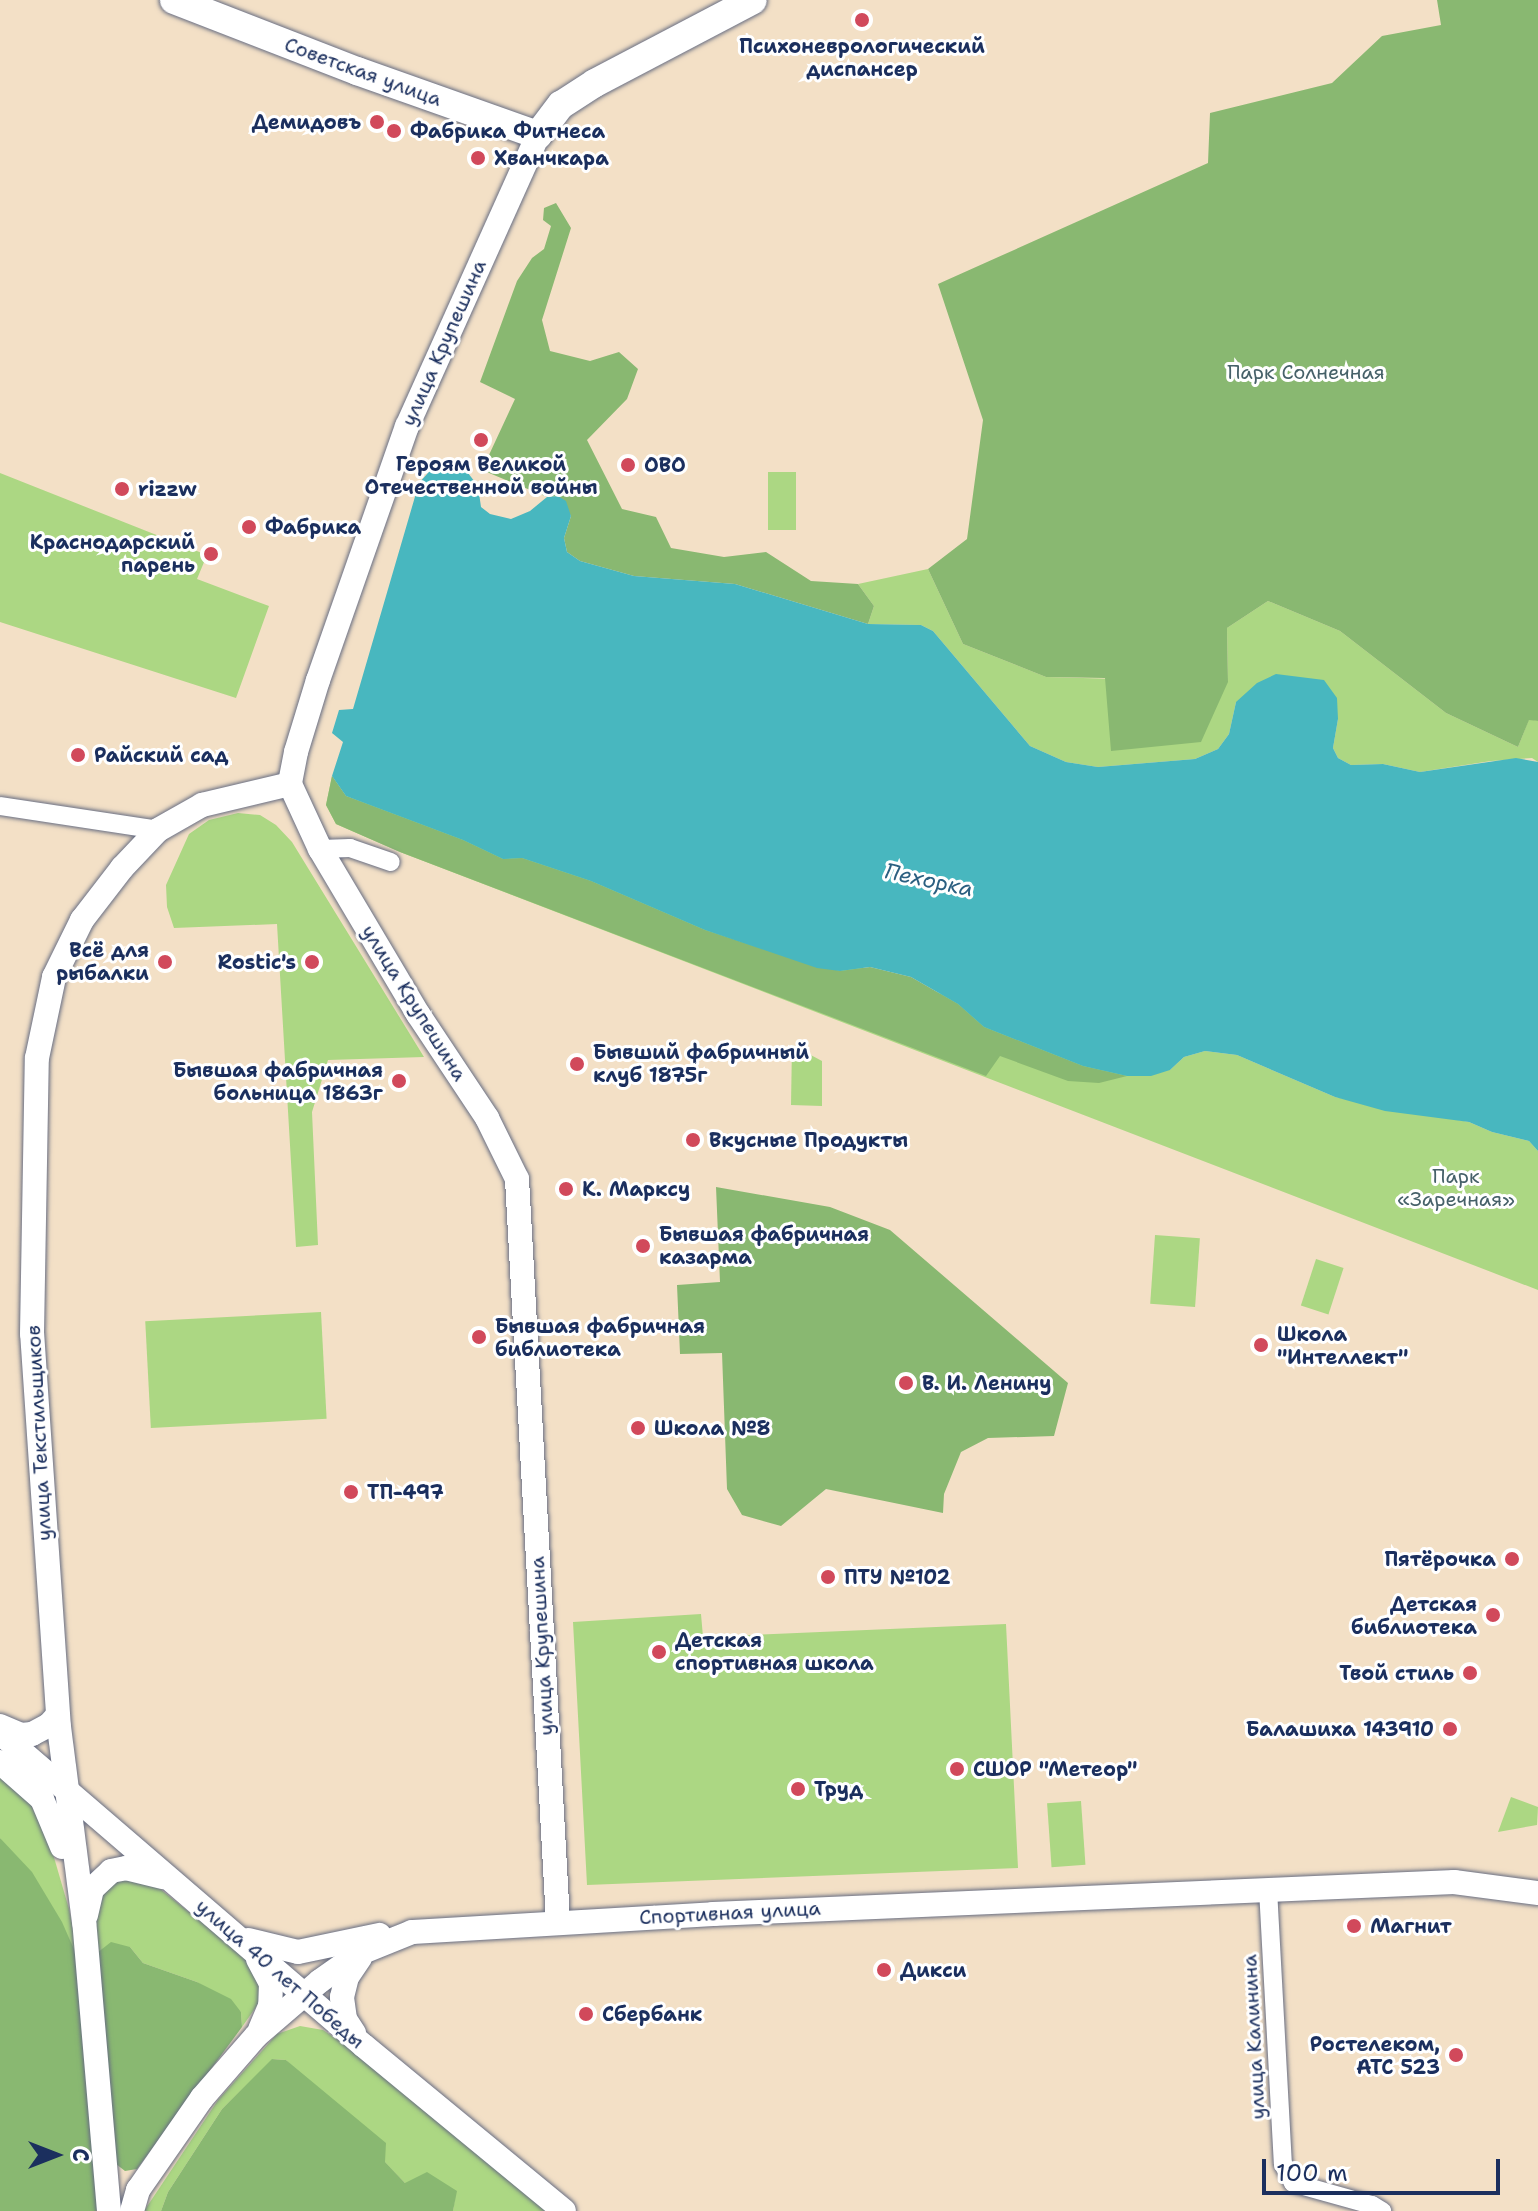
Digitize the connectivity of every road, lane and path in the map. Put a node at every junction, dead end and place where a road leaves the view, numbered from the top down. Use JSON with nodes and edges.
{"nodes":[{"id":1,"x":174,"y":0,"type":"edge"},
{"id":2,"x":753,"y":0,"type":"edge"},
{"id":3,"x":538,"y":135,"type":"junction"},
{"id":4,"x":290,"y":784,"type":"junction"},
{"id":5,"x":0,"y":806,"type":"edge"},
{"id":6,"x":158,"y":830,"type":"junction"},
{"id":7,"x":320,"y":849,"type":"junction"},
{"id":8,"x":391,"y":862,"type":"dead end"},
{"id":9,"x":58,"y":1715,"type":"junction"},
{"id":10,"x":0,"y":1726,"type":"edge"},
{"id":11,"x":0,"y":1733,"type":"edge"},
{"id":12,"x":0,"y":1762,"type":"edge"},
{"id":13,"x":64,"y":1786,"type":"junction"},
{"id":14,"x":176,"y":1884,"type":"junction"},
{"id":15,"x":1268,"y":1889,"type":"junction"},
{"id":16,"x":1538,"y":1893,"type":"edge"},
{"id":17,"x":84,"y":1922,"type":"junction"},
{"id":18,"x":558,"y":1922,"type":"junction"},
{"id":19,"x":232,"y":1931,"type":"junction"},
{"id":20,"x":412,"y":1932,"type":"junction"},
{"id":21,"x":374,"y":1945,"type":"junction"},
{"id":22,"x":304,"y":1994,"type":"junction"},
{"id":23,"x":256,"y":2036,"type":"junction"},
{"id":24,"x":364,"y":2046,"type":"junction"},
{"id":25,"x":105,"y":2171,"type":"junction"},
{"id":26,"x":135,"y":2200,"type":"edge"},
{"id":27,"x":109,"y":2211,"type":"edge"},
{"id":28,"x":564,"y":2211,"type":"edge"},
{"id":29,"x":1382,"y":2211,"type":"edge"}],
"edges":[{"from":1,"to":3,"type":"main road","name":"Советская улица"},
{"from":2,"to":3,"type":"main road"},
{"from":3,"to":4,"type":"street","name":"улица Крупешина"},
{"from":4,"to":6,"type":"street","name":"улица Текстильщиков"},
{"from":4,"to":7,"type":"street","name":"улица Крупешина"},
{"from":5,"to":6,"type":"street"},
{"from":6,"to":9,"type":"street","name":"улица Текстильщиков"},
{"from":7,"to":8,"type":"street"},
{"from":7,"to":18,"type":"street","name":"улица Крупешина"},
{"from":9,"to":10,"type":"street"},
{"from":9,"to":13,"type":"street","name":"улица Текстильщиков"},
{"from":11,"to":13,"type":"street","name":"улица 40 лет Победы"},
{"from":12,"to":17,"type":"street"},
{"from":13,"to":14,"type":"street","name":"улица 40 лет Победы"},
{"from":13,"to":17,"type":"street","name":"улица Текстильщиков"},
{"from":14,"to":17,"type":"street"},
{"from":14,"to":19,"type":"street","name":"улица 40 лет Победы"},
{"from":15,"to":16,"type":"street","name":"Спортивная улица"},
{"from":15,"to":18,"type":"street","name":"Спортивная улица"},
{"from":15,"to":29,"type":"street","name":"улица Калинина"},
{"from":17,"to":25,"type":"street","name":"улица Текстильщиков"},
{"from":18,"to":20,"type":"street","name":"Спортивная улица"},
{"from":19,"to":20,"type":"street"},
{"from":19,"to":22,"type":"street","name":"улица 40 лет Победы"},
{"from":19,"to":23,"type":"street"},
{"from":20,"to":21,"type":"street","name":"Спортивная улица"},
{"from":21,"to":22,"type":"street","name":"Спортивная улица"},
{"from":21,"to":24,"type":"street"},
{"from":22,"to":23,"type":"street","name":"Спортивная улица"},
{"from":22,"to":24,"type":"street","name":"улица 40 лет Победы"},
{"from":23,"to":24,"type":"street"},
{"from":23,"to":26,"type":"street","name":"Спортивная улица"},
{"from":24,"to":28,"type":"street","name":"улица 40 лет Победы"},
{"from":25,"to":26,"type":"street"},
{"from":25,"to":27,"type":"street","name":"улица Текстильщиков"}]}
